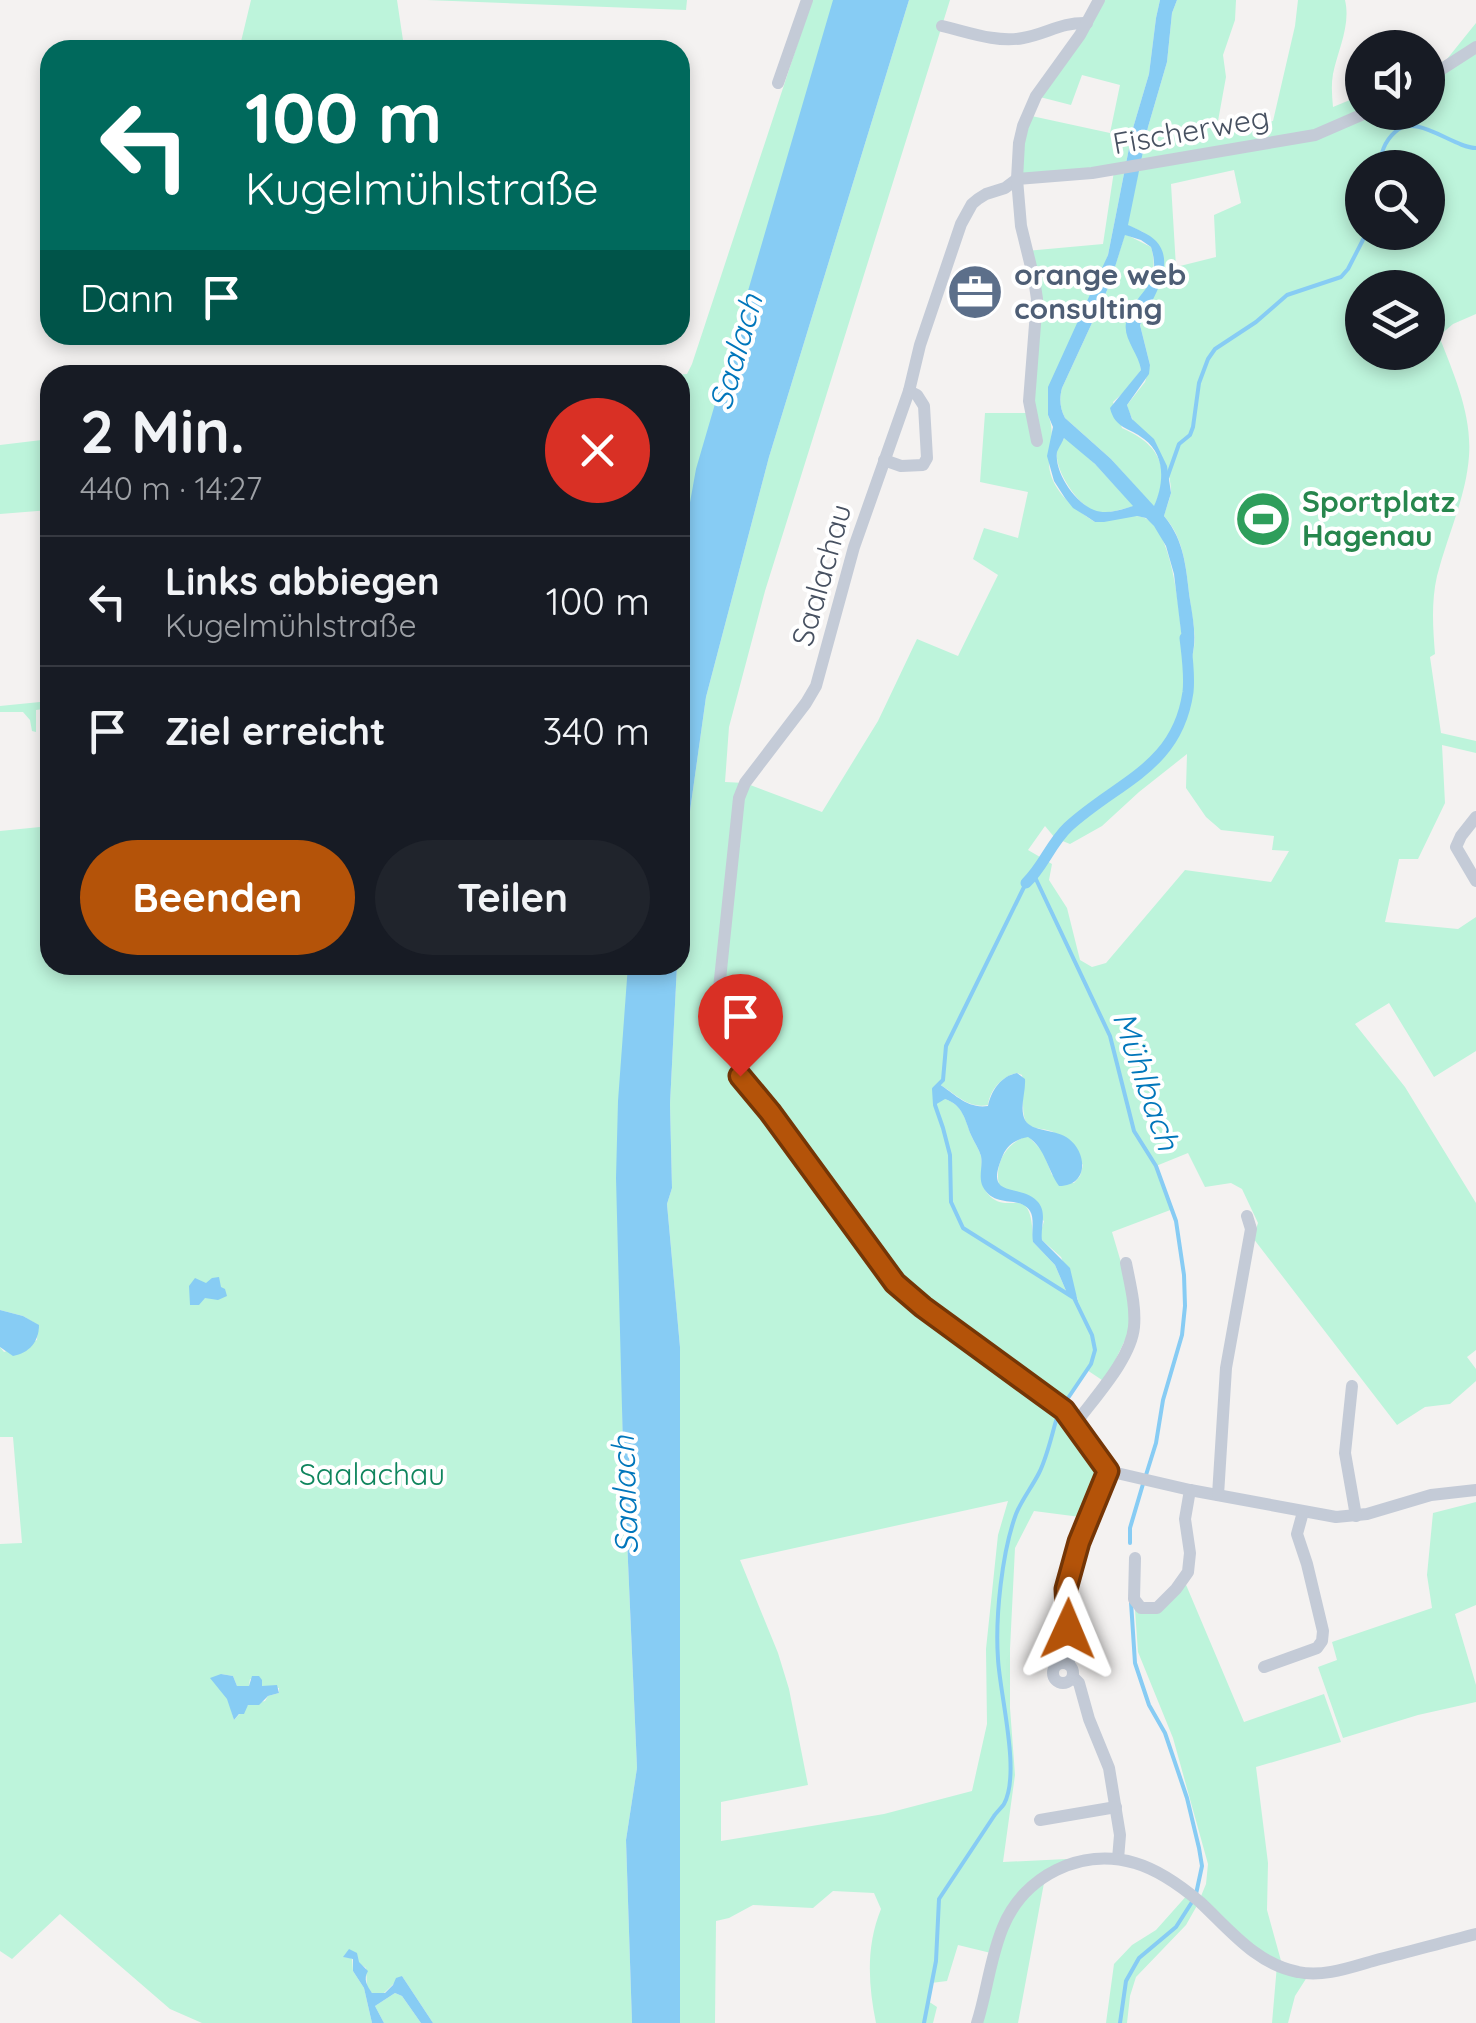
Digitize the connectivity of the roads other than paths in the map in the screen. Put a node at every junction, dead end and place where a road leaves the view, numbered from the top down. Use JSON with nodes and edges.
{"nodes":[{"id":1,"x":808,"y":0,"type":"edge"},
{"id":2,"x":1099,"y":0,"type":"edge"},
{"id":3,"x":1087,"y":24,"type":"junction"},
{"id":4,"x":942,"y":26,"type":"dead end"},
{"id":5,"x":1476,"y":47,"type":"edge"},
{"id":6,"x":1445,"y":67,"type":"edge"},
{"id":7,"x":778,"y":84,"type":"dead end"},
{"id":8,"x":1345,"y":122,"type":"edge"},
{"id":9,"x":1017,"y":179,"type":"junction"},
{"id":10,"x":909,"y":391,"type":"junction"},
{"id":11,"x":1037,"y":441,"type":"dead end"},
{"id":12,"x":884,"y":460,"type":"junction"},
{"id":13,"x":1476,"y":817,"type":"edge"},
{"id":14,"x":1476,"y":880,"type":"edge"},
{"id":15,"x":1247,"y":1216,"type":"dead end"},
{"id":16,"x":1126,"y":1263,"type":"dead end"},
{"id":17,"x":1352,"y":1386,"type":"dead end"},
{"id":18,"x":1076,"y":1424,"type":"junction"},
{"id":19,"x":1108,"y":1471,"type":"junction"},
{"id":20,"x":1190,"y":1490,"type":"junction"},
{"id":21,"x":1476,"y":1490,"type":"edge"},
{"id":22,"x":1218,"y":1495,"type":"junction"},
{"id":23,"x":1304,"y":1512,"type":"junction"},
{"id":24,"x":1356,"y":1516,"type":"junction"},
{"id":25,"x":1135,"y":1558,"type":"dead end"},
{"id":26,"x":1264,"y":1667,"type":"dead end"},
{"id":27,"x":1116,"y":1807,"type":"junction"},
{"id":28,"x":1040,"y":1820,"type":"dead end"},
{"id":29,"x":1118,"y":1859,"type":"junction"},
{"id":30,"x":1476,"y":1934,"type":"edge"},
{"id":31,"x":977,"y":2023,"type":"edge"}],
"edges":[{"from":1,"to":7,"type":"street"},
{"from":2,"to":3,"type":"street"},
{"from":3,"to":4,"type":"street"},
{"from":3,"to":9,"type":"street"},
{"from":5,"to":6,"type":"street"},
{"from":8,"to":9,"type":"street","name":"Fischerweg"},
{"from":9,"to":10,"type":"street","name":"Saalachau"},
{"from":9,"to":11,"type":"street"},
{"from":10,"to":12,"type":"street","name":"Saalachau"},
{"from":10,"to":12,"type":"street"},
{"from":12,"to":18,"type":"street","name":"Saalachau"},
{"from":13,"to":14,"type":"street"},
{"from":15,"to":22,"type":"street"},
{"from":16,"to":18,"type":"street"},
{"from":17,"to":24,"type":"street"},
{"from":18,"to":19,"type":"street","name":"Saalachau"},
{"from":19,"to":20,"type":"street"},
{"from":19,"to":27,"type":"street"},
{"from":20,"to":22,"type":"street"},
{"from":20,"to":25,"type":"street"},
{"from":21,"to":24,"type":"street"},
{"from":22,"to":23,"type":"street"},
{"from":23,"to":24,"type":"street"},
{"from":23,"to":26,"type":"street"},
{"from":27,"to":28,"type":"street"},
{"from":27,"to":29,"type":"street"},
{"from":29,"to":30,"type":"street"},
{"from":29,"to":31,"type":"street"}]}
